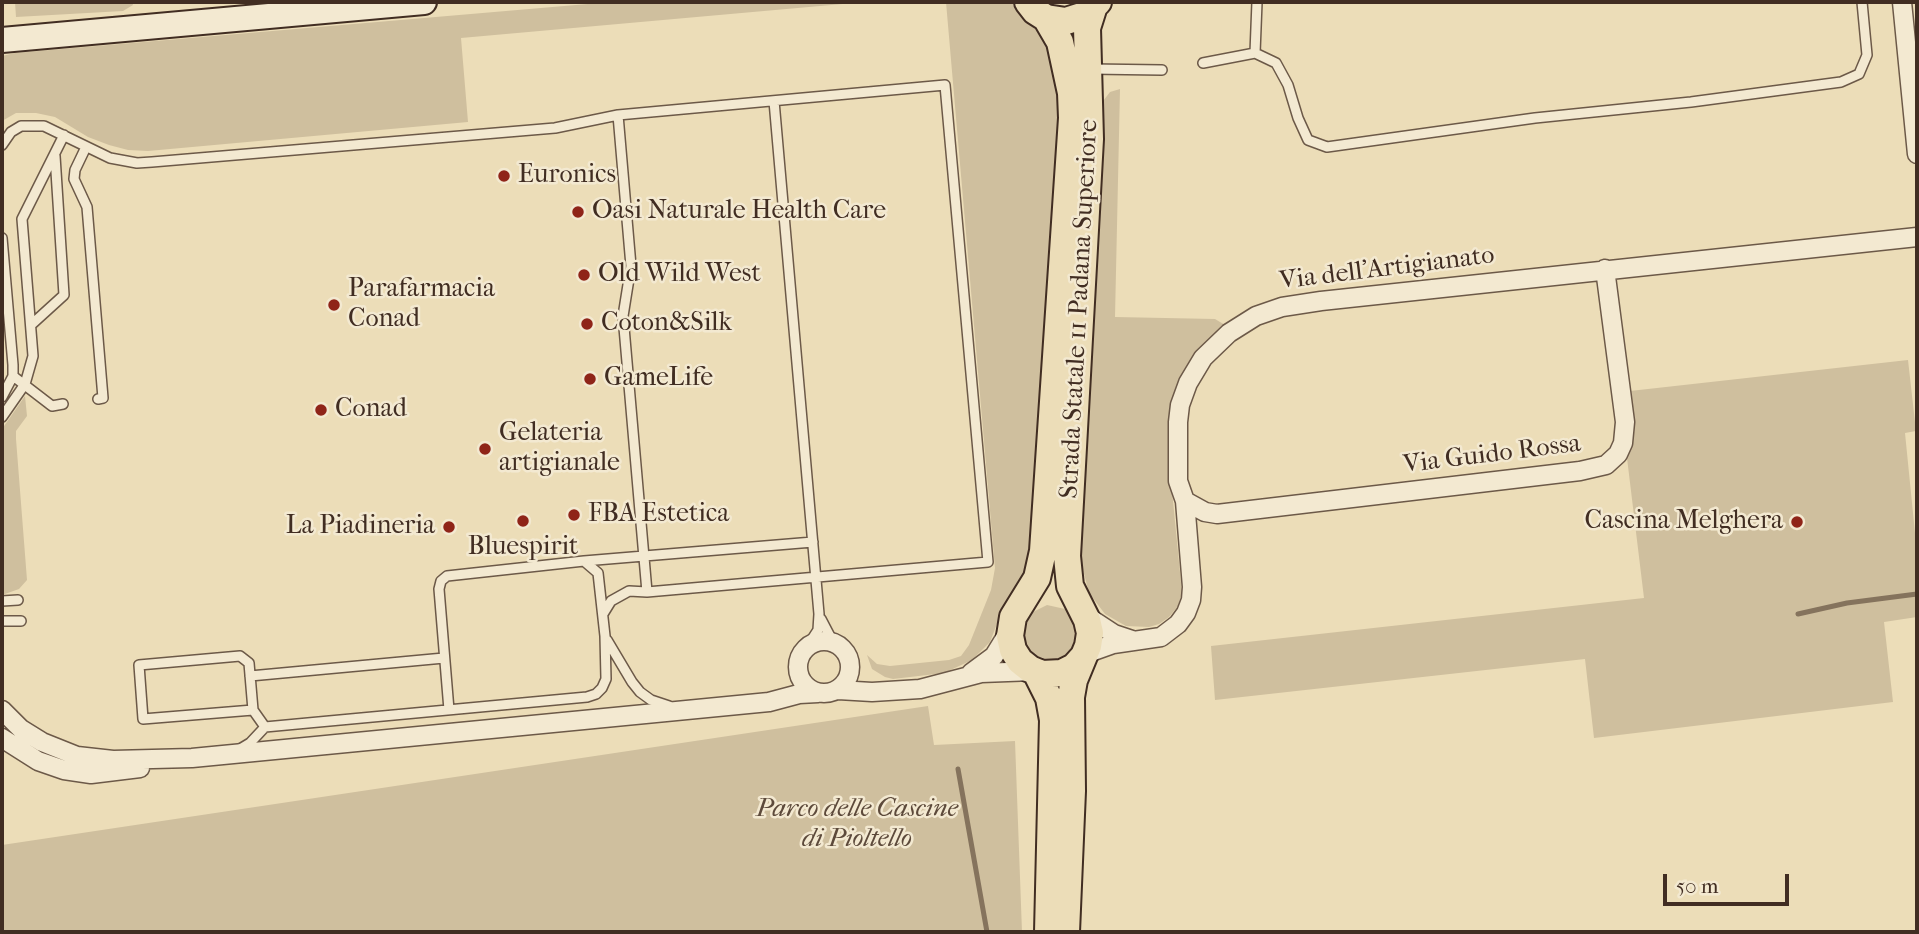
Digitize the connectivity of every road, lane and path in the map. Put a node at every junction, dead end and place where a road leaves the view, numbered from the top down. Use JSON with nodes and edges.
{"nodes":[{"id":1,"x":424,"y":2,"type":"edge"},
{"id":2,"x":1257,"y":2,"type":"edge"},
{"id":3,"x":1862,"y":2,"type":"edge"},
{"id":4,"x":1902,"y":2,"type":"edge"},
{"id":5,"x":1095,"y":5,"type":"edge"},
{"id":6,"x":1037,"y":10,"type":"edge"},
{"id":7,"x":2,"y":40,"type":"edge"},
{"id":8,"x":1255,"y":53,"type":"junction"},
{"id":9,"x":1203,"y":63,"type":"dead end"},
{"id":10,"x":1090,"y":69,"type":"junction"},
{"id":11,"x":1162,"y":70,"type":"dead end"},
{"id":12,"x":774,"y":101,"type":"junction"},
{"id":13,"x":618,"y":115,"type":"junction"},
{"id":14,"x":64,"y":135,"type":"junction"},
{"id":15,"x":2,"y":145,"type":"edge"},
{"id":16,"x":86,"y":147,"type":"junction"},
{"id":17,"x":54,"y":154,"type":"junction"},
{"id":18,"x":1917,"y":154,"type":"edge"},
{"id":19,"x":1917,"y":237,"type":"edge"},
{"id":20,"x":2,"y":238,"type":"edge"},
{"id":21,"x":1605,"y":269,"type":"junction"},
{"id":22,"x":31,"y":325,"type":"junction"},
{"id":23,"x":13,"y":376,"type":"junction"},
{"id":24,"x":25,"y":384,"type":"junction"},
{"id":25,"x":2,"y":397,"type":"edge"},
{"id":26,"x":98,"y":399,"type":"dead end"},
{"id":27,"x":63,"y":404,"type":"dead end"},
{"id":28,"x":2,"y":416,"type":"edge"},
{"id":29,"x":1185,"y":501,"type":"junction"},
{"id":30,"x":813,"y":542,"type":"junction"},
{"id":31,"x":644,"y":558,"type":"junction"},
{"id":32,"x":584,"y":561,"type":"junction"},
{"id":33,"x":816,"y":578,"type":"junction"},
{"id":34,"x":647,"y":592,"type":"junction"},
{"id":35,"x":18,"y":600,"type":"dead end"},
{"id":36,"x":2,"y":601,"type":"edge"},
{"id":37,"x":1083,"y":612,"type":"junction"},
{"id":38,"x":603,"y":614,"type":"junction"},
{"id":39,"x":819,"y":614,"type":"junction"},
{"id":40,"x":1015,"y":618,"type":"junction"},
{"id":41,"x":2,"y":621,"type":"edge"},
{"id":42,"x":21,"y":621,"type":"dead end"},
{"id":43,"x":605,"y":636,"type":"junction"},
{"id":44,"x":1135,"y":640,"type":"junction"},
{"id":45,"x":833,"y":642,"type":"junction"},
{"id":46,"x":803,"y":655,"type":"junction"},
{"id":47,"x":1084,"y":656,"type":"junction"},
{"id":48,"x":444,"y":658,"type":"junction"},
{"id":49,"x":850,"y":661,"type":"junction"},
{"id":50,"x":1035,"y":672,"type":"junction"},
{"id":51,"x":250,"y":676,"type":"junction"},
{"id":52,"x":961,"y":678,"type":"junction"},
{"id":53,"x":838,"y":690,"type":"junction"},
{"id":54,"x":906,"y":690,"type":"junction"},
{"id":55,"x":818,"y":693,"type":"junction"},
{"id":56,"x":743,"y":704,"type":"junction"},
{"id":57,"x":2,"y":710,"type":"edge"},
{"id":58,"x":253,"y":710,"type":"junction"},
{"id":59,"x":449,"y":710,"type":"junction"},
{"id":60,"x":684,"y":710,"type":"junction"},
{"id":61,"x":265,"y":727,"type":"junction"},
{"id":62,"x":2,"y":738,"type":"edge"},
{"id":63,"x":223,"y":755,"type":"junction"},
{"id":64,"x":192,"y":758,"type":"junction"},
{"id":65,"x":1048,"y":932,"type":"edge"},
{"id":66,"x":1066,"y":932,"type":"edge"}],
"edges":[{"from":1,"to":7,"type":"main road"},
{"from":2,"to":8,"type":"lane"},
{"from":3,"to":8,"type":"lane"},
{"from":4,"to":18,"type":"street"},
{"from":5,"to":6,"type":"main road","name":"Strada Statale 11 Padana Superiore"},
{"from":5,"to":10,"type":"main road","name":"Strada Statale 11 Padana Superiore"},
{"from":6,"to":40,"type":"main road","name":"Strada Statale 11 Padana Superiore"},
{"from":8,"to":9,"type":"lane"},
{"from":10,"to":11,"type":"lane"},
{"from":10,"to":37,"type":"main road","name":"Strada Statale 11 Padana Superiore"},
{"from":12,"to":13,"type":"lane"},
{"from":12,"to":30,"type":"lane"},
{"from":12,"to":33,"type":"lane"},
{"from":13,"to":16,"type":"lane"},
{"from":13,"to":31,"type":"lane"},
{"from":14,"to":15,"type":"lane"},
{"from":14,"to":16,"type":"lane"},
{"from":14,"to":17,"type":"lane"},
{"from":16,"to":26,"type":"lane"},
{"from":17,"to":22,"type":"lane"},
{"from":17,"to":22,"type":"lane"},
{"from":19,"to":21,"type":"street","name":"Via dell'Artigianato"},
{"from":20,"to":23,"type":"lane"},
{"from":21,"to":29,"type":"street","name":"Via dell'Artigianato"},
{"from":21,"to":29,"type":"street","name":"Via Guido Rossa"},
{"from":22,"to":24,"type":"lane"},
{"from":23,"to":24,"type":"lane"},
{"from":23,"to":25,"type":"lane"},
{"from":24,"to":27,"type":"lane"},
{"from":24,"to":28,"type":"lane"},
{"from":29,"to":44,"type":"street","name":"Via dell'Artigianato"},
{"from":30,"to":31,"type":"lane"},
{"from":30,"to":33,"type":"lane"},
{"from":31,"to":32,"type":"lane"},
{"from":31,"to":34,"type":"lane"},
{"from":32,"to":38,"type":"lane"},
{"from":32,"to":48,"type":"lane"},
{"from":33,"to":34,"type":"lane"},
{"from":33,"to":39,"type":"lane"},
{"from":34,"to":38,"type":"lane"},
{"from":35,"to":36,"type":"lane"},
{"from":37,"to":40,"type":"main road"},
{"from":37,"to":44,"type":"street"},
{"from":37,"to":47,"type":"main road","name":"Strada Statale 11 Padana Superiore"},
{"from":38,"to":43,"type":"lane"},
{"from":39,"to":45,"type":"lane"},
{"from":39,"to":46,"type":"lane"},
{"from":40,"to":50,"type":"main road"},
{"from":40,"to":52,"type":"street"},
{"from":41,"to":42,"type":"lane"},
{"from":43,"to":59,"type":"lane"},
{"from":43,"to":60,"type":"lane"},
{"from":44,"to":47,"type":"street","name":"Via dell'Artigianato"},
{"from":45,"to":46,"type":"street"},
{"from":45,"to":49,"type":"street"},
{"from":46,"to":55,"type":"street"},
{"from":46,"to":56,"type":"street"},
{"from":47,"to":50,"type":"main road"},
{"from":47,"to":66,"type":"main road","name":"Strada Statale 11 Padana Superiore"},
{"from":48,"to":51,"type":"lane"},
{"from":48,"to":59,"type":"lane"},
{"from":49,"to":53,"type":"street"},
{"from":49,"to":54,"type":"street"},
{"from":50,"to":52,"type":"street"},
{"from":50,"to":65,"type":"main road"},
{"from":51,"to":58,"type":"lane"},
{"from":51,"to":58,"type":"lane"},
{"from":52,"to":54,"type":"street"},
{"from":53,"to":54,"type":"street"},
{"from":53,"to":55,"type":"street"},
{"from":55,"to":56,"type":"street"},
{"from":56,"to":60,"type":"street"},
{"from":57,"to":64,"type":"street"},
{"from":58,"to":61,"type":"lane"},
{"from":59,"to":61,"type":"lane"},
{"from":60,"to":63,"type":"street"},
{"from":61,"to":63,"type":"lane"},
{"from":62,"to":64,"type":"street"},
{"from":63,"to":64,"type":"street"}]}
